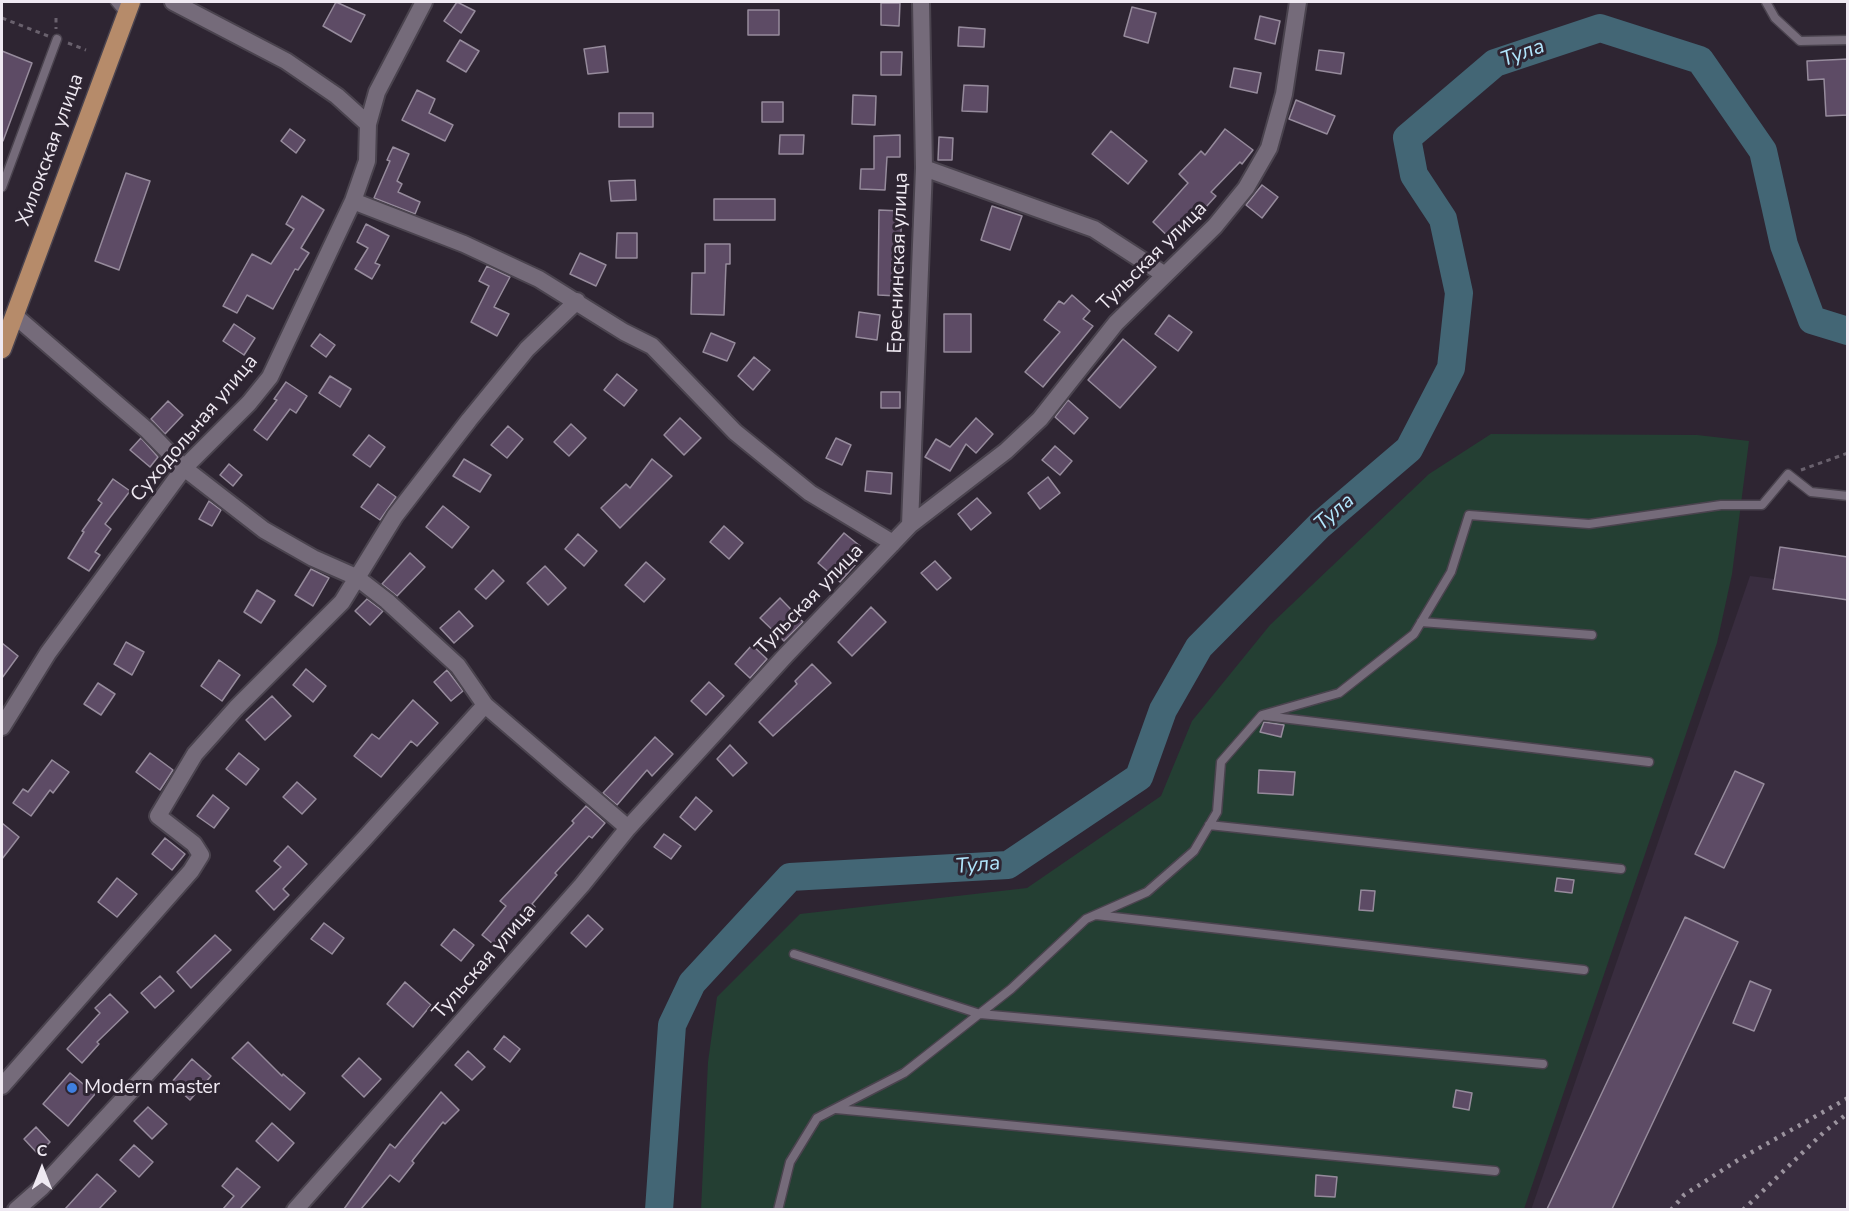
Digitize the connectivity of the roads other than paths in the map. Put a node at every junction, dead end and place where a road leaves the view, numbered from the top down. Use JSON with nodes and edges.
{"nodes":[{"id":1,"x":173,"y":2,"type":"edge"},
{"id":2,"x":424,"y":2,"type":"edge"},
{"id":3,"x":921,"y":2,"type":"edge"},
{"id":4,"x":1298,"y":2,"type":"edge"},
{"id":5,"x":1766,"y":2,"type":"edge"},
{"id":6,"x":124,"y":6,"type":"edge"},
{"id":7,"x":57,"y":39,"type":"road end"},
{"id":8,"x":1848,"y":40,"type":"edge"},
{"id":9,"x":368,"y":124,"type":"junction"},
{"id":10,"x":924,"y":168,"type":"junction"},
{"id":11,"x":2,"y":187,"type":"edge"},
{"id":12,"x":353,"y":201,"type":"junction"},
{"id":13,"x":1165,"y":275,"type":"junction"},
{"id":14,"x":576,"y":301,"type":"junction"},
{"id":15,"x":14,"y":315,"type":"junction"},
{"id":16,"x":2,"y":348,"type":"edge"},
{"id":17,"x":184,"y":468,"type":"junction"},
{"id":18,"x":1848,"y":496,"type":"edge"},
{"id":19,"x":910,"y":525,"type":"junction"},
{"id":20,"x":893,"y":543,"type":"junction"},
{"id":21,"x":356,"y":577,"type":"junction"},
{"id":22,"x":1421,"y":622,"type":"junction"},
{"id":23,"x":1592,"y":635,"type":"dead end"},
{"id":24,"x":485,"y":705,"type":"junction"},
{"id":25,"x":1262,"y":715,"type":"junction"},
{"id":26,"x":2,"y":727,"type":"edge"},
{"id":27,"x":1649,"y":762,"type":"dead end"},
{"id":28,"x":1209,"y":825,"type":"junction"},
{"id":29,"x":628,"y":828,"type":"junction"},
{"id":30,"x":1621,"y":869,"type":"dead end"},
{"id":31,"x":1094,"y":915,"type":"junction"},
{"id":32,"x":794,"y":954,"type":"dead end"},
{"id":33,"x":1584,"y":970,"type":"dead end"},
{"id":34,"x":980,"y":1014,"type":"junction"},
{"id":35,"x":1543,"y":1064,"type":"dead end"},
{"id":36,"x":2,"y":1086,"type":"edge"},
{"id":37,"x":835,"y":1108,"type":"junction"},
{"id":38,"x":1496,"y":1171,"type":"dead end"},
{"id":39,"x":16,"y":1209,"type":"edge"},
{"id":40,"x":296,"y":1209,"type":"edge"},
{"id":41,"x":778,"y":1209,"type":"edge"}],
"edges":[{"from":1,"to":9,"type":"street"},
{"from":2,"to":9,"type":"street","name":"Суходольная улица"},
{"from":3,"to":10,"type":"street","name":"Ереснинская улица"},
{"from":4,"to":13,"type":"street","name":"Тульская улица"},
{"from":5,"to":8,"type":"lane"},
{"from":6,"to":15,"type":"main road","name":"Хилокская улица"},
{"from":7,"to":11,"type":"lane"},
{"from":9,"to":12,"type":"street","name":"Суходольная улица"},
{"from":10,"to":13,"type":"street"},
{"from":10,"to":19,"type":"street","name":"Ереснинская улица"},
{"from":12,"to":14,"type":"street"},
{"from":12,"to":17,"type":"street","name":"Суходольная улица"},
{"from":13,"to":19,"type":"street","name":"Тульская улица"},
{"from":14,"to":20,"type":"street"},
{"from":14,"to":21,"type":"street"},
{"from":15,"to":16,"type":"main road","name":"Хилокская улица"},
{"from":15,"to":17,"type":"street"},
{"from":17,"to":21,"type":"street"},
{"from":17,"to":26,"type":"street","name":"Суходольная улица"},
{"from":18,"to":22,"type":"lane"},
{"from":19,"to":20,"type":"street","name":"Тульская улица"},
{"from":20,"to":29,"type":"street","name":"Тульская улица"},
{"from":21,"to":24,"type":"street"},
{"from":21,"to":36,"type":"street"},
{"from":22,"to":23,"type":"lane"},
{"from":22,"to":25,"type":"lane"},
{"from":24,"to":29,"type":"street"},
{"from":24,"to":39,"type":"street"},
{"from":25,"to":27,"type":"lane"},
{"from":25,"to":28,"type":"lane"},
{"from":28,"to":30,"type":"lane"},
{"from":28,"to":31,"type":"lane"},
{"from":29,"to":40,"type":"street","name":"Тульская улица"},
{"from":31,"to":33,"type":"lane"},
{"from":31,"to":34,"type":"lane"},
{"from":32,"to":34,"type":"lane"},
{"from":34,"to":35,"type":"lane"},
{"from":34,"to":37,"type":"lane"},
{"from":37,"to":38,"type":"lane"},
{"from":37,"to":41,"type":"lane"}]}
